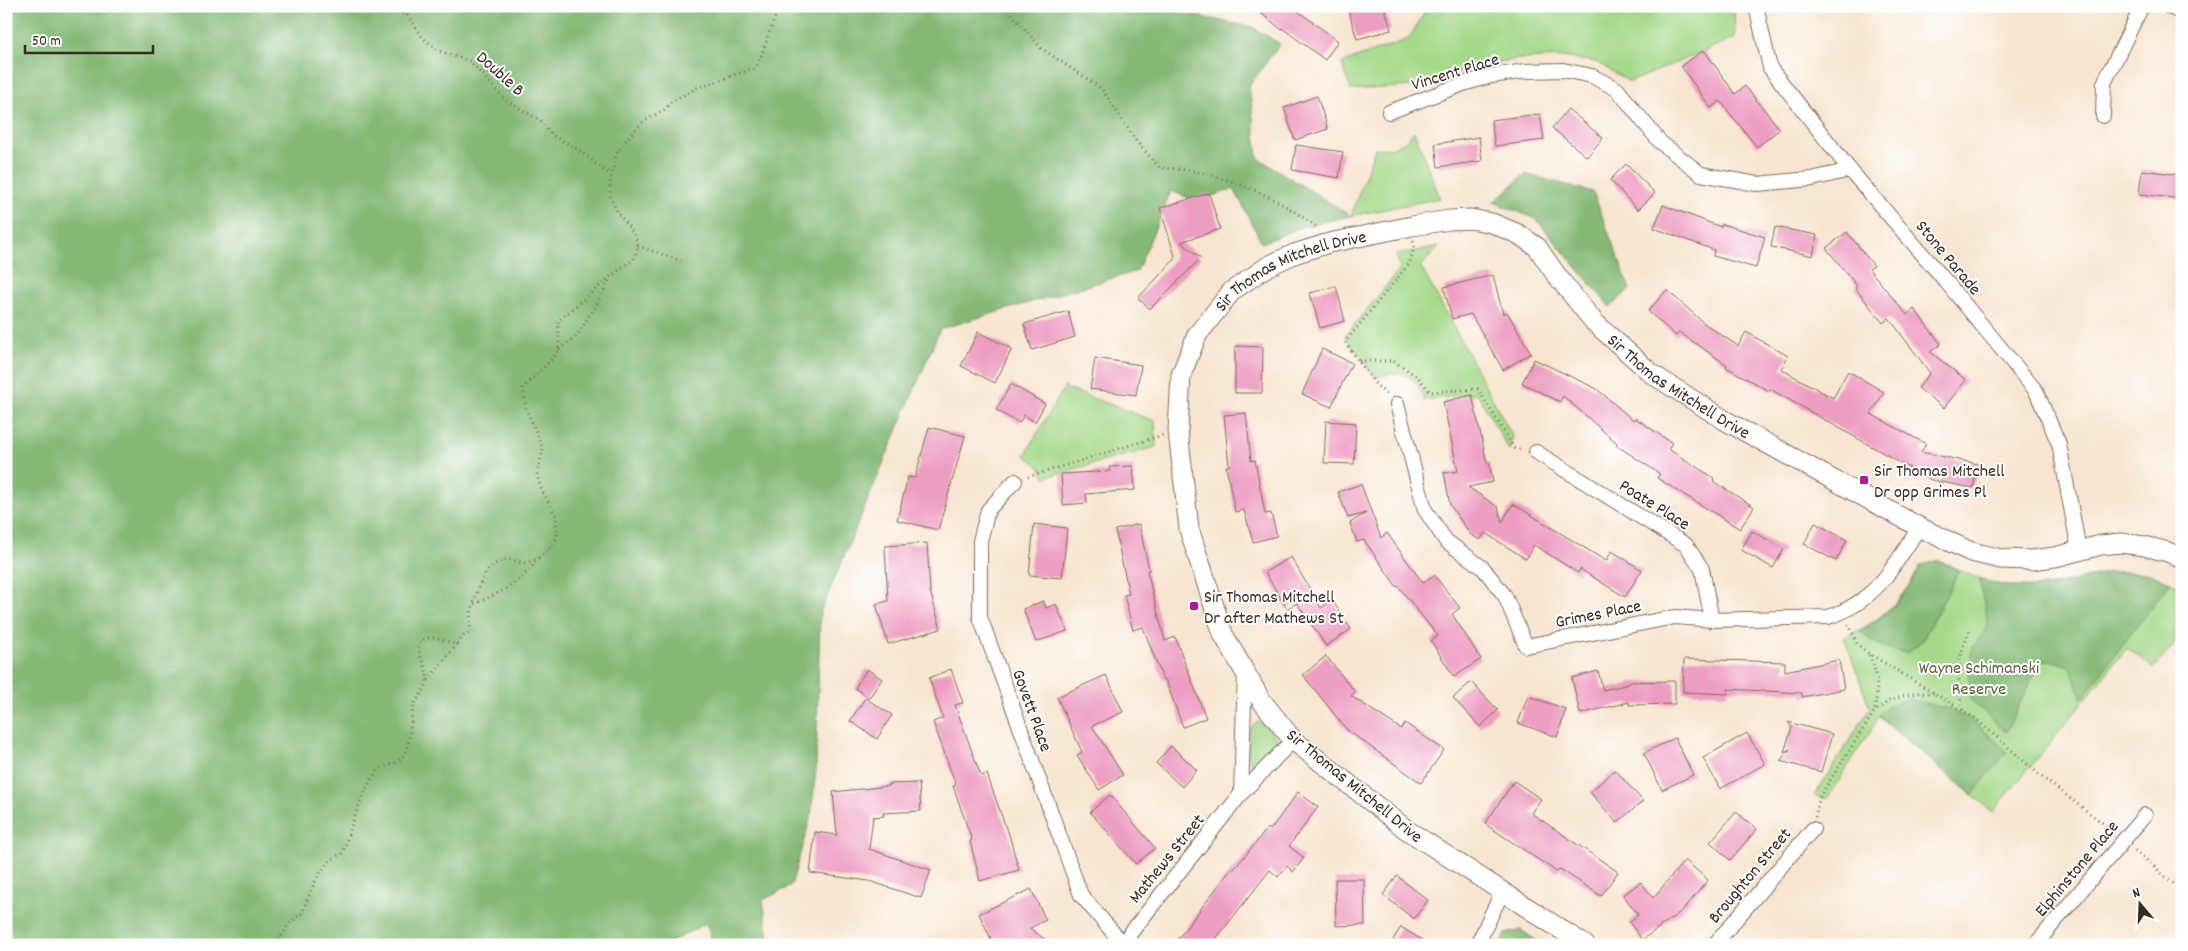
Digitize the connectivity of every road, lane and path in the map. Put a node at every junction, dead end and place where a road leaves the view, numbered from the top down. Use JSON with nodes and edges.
{"nodes":[{"id":1,"x":368,"y":6,"type":"edge"},
{"id":2,"x":782,"y":6,"type":"edge"},
{"id":3,"x":1005,"y":6,"type":"edge"},
{"id":4,"x":1756,"y":6,"type":"edge"},
{"id":5,"x":2142,"y":6,"type":"edge"},
{"id":6,"x":2168,"y":6,"type":"edge"},
{"id":7,"x":2182,"y":13,"type":"edge"},
{"id":8,"x":1389,"y":112,"type":"dead end"},
{"id":9,"x":2103,"y":116,"type":"dead end"},
{"id":10,"x":1850,"y":170,"type":"junction"},
{"id":11,"x":612,"y":174,"type":"junction"},
{"id":12,"x":1329,"y":243,"type":"junction"},
{"id":13,"x":638,"y":246,"type":"junction"},
{"id":14,"x":1414,"y":248,"type":"dead end"},
{"id":15,"x":681,"y":261,"type":"dead end"},
{"id":16,"x":611,"y":276,"type":"junction"},
{"id":17,"x":558,"y":349,"type":"junction"},
{"id":18,"x":1359,"y":361,"type":"junction"},
{"id":19,"x":1397,"y":404,"type":"joint"},
{"id":20,"x":1178,"y":431,"type":"junction"},
{"id":21,"x":1536,"y":452,"type":"joint"},
{"id":22,"x":1015,"y":481,"type":"joint"},
{"id":23,"x":1919,"y":527,"type":"junction"},
{"id":24,"x":2079,"y":550,"type":"junction"},
{"id":25,"x":541,"y":556,"type":"junction"},
{"id":26,"x":2182,"y":559,"type":"edge"},
{"id":27,"x":473,"y":604,"type":"junction"},
{"id":28,"x":1844,"y":612,"type":"junction"},
{"id":29,"x":1712,"y":620,"type":"junction"},
{"id":30,"x":1970,"y":630,"type":"dead end"},
{"id":31,"x":457,"y":644,"type":"junction"},
{"id":32,"x":1868,"y":653,"type":"junction"},
{"id":33,"x":1245,"y":672,"type":"junction"},
{"id":34,"x":428,"y":680,"type":"junction"},
{"id":35,"x":1935,"y":693,"type":"junction"},
{"id":36,"x":1963,"y":710,"type":"junction"},
{"id":37,"x":1874,"y":712,"type":"junction"},
{"id":38,"x":1293,"y":740,"type":"junction"},
{"id":39,"x":1241,"y":794,"type":"junction"},
{"id":40,"x":2145,"y":815,"type":"dead end"},
{"id":41,"x":1813,"y":829,"type":"joint"},
{"id":42,"x":2124,"y":840,"type":"junction"},
{"id":43,"x":1502,"y":890,"type":"junction"},
{"id":44,"x":2182,"y":891,"type":"edge"},
{"id":45,"x":1121,"y":944,"type":"edge"},
{"id":46,"x":277,"y":945,"type":"edge"},
{"id":47,"x":1476,"y":945,"type":"edge"},
{"id":48,"x":1585,"y":945,"type":"edge"},
{"id":49,"x":1714,"y":945,"type":"edge"},
{"id":50,"x":2035,"y":945,"type":"edge"}],
"edges":[{"from":1,"to":11,"type":"path","name":"Double B"},
{"from":2,"to":11,"type":"path"},
{"from":3,"to":12,"type":"path"},
{"from":4,"to":10,"type":"street","name":"Stone Parade"},
{"from":5,"to":9,"type":"street"},
{"from":6,"to":7,"type":"street"},
{"from":8,"to":10,"type":"street","name":"Vincent Place"},
{"from":10,"to":24,"type":"street","name":"Stone Parade"},
{"from":11,"to":13,"type":"path"},
{"from":12,"to":20,"type":"street","name":"Sir Thomas Mitchell Drive"},
{"from":12,"to":23,"type":"street","name":"Sir Thomas Mitchell Drive"},
{"from":13,"to":15,"type":"path"},
{"from":13,"to":16,"type":"path"},
{"from":14,"to":18,"type":"path"},
{"from":16,"to":17,"type":"path"},
{"from":16,"to":17,"type":"path"},
{"from":17,"to":25,"type":"path"},
{"from":18,"to":19,"type":"path"},
{"from":18,"to":21,"type":"path"},
{"from":19,"to":29,"type":"street","name":"Grimes Place"},
{"from":20,"to":22,"type":"path"},
{"from":20,"to":33,"type":"street","name":"Sir Thomas Mitchell Drive"},
{"from":21,"to":29,"type":"street","name":"Poate Place"},
{"from":22,"to":45,"type":"street","name":"Govett Place"},
{"from":23,"to":24,"type":"street","name":"Sir Thomas Mitchell Drive"},
{"from":23,"to":28,"type":"street","name":"Grimes Place"},
{"from":24,"to":26,"type":"street","name":"Sir Thomas Mitchell Drive"},
{"from":25,"to":27,"type":"path"},
{"from":25,"to":27,"type":"path"},
{"from":27,"to":31,"type":"path"},
{"from":28,"to":29,"type":"street","name":"Grimes Place"},
{"from":28,"to":32,"type":"path"},
{"from":30,"to":36,"type":"path"},
{"from":31,"to":34,"type":"path"},
{"from":31,"to":34,"type":"path"},
{"from":32,"to":35,"type":"path"},
{"from":32,"to":37,"type":"path"},
{"from":33,"to":38,"type":"street","name":"Sir Thomas Mitchell Drive"},
{"from":33,"to":39,"type":"street"},
{"from":34,"to":46,"type":"path"},
{"from":35,"to":36,"type":"path"},
{"from":35,"to":37,"type":"path"},
{"from":36,"to":42,"type":"path"},
{"from":37,"to":41,"type":"path"},
{"from":38,"to":39,"type":"street","name":"Mathews Street"},
{"from":38,"to":43,"type":"street","name":"Sir Thomas Mitchell Drive"},
{"from":39,"to":45,"type":"street","name":"Mathews Street"},
{"from":40,"to":42,"type":"street","name":"Elphinstone Place"},
{"from":41,"to":49,"type":"street","name":"Broughton Street"},
{"from":42,"to":44,"type":"path"},
{"from":42,"to":50,"type":"street","name":"Elphinstone Place"},
{"from":43,"to":47,"type":"street"},
{"from":43,"to":48,"type":"street","name":"Sir Thomas Mitchell Drive"}]}
